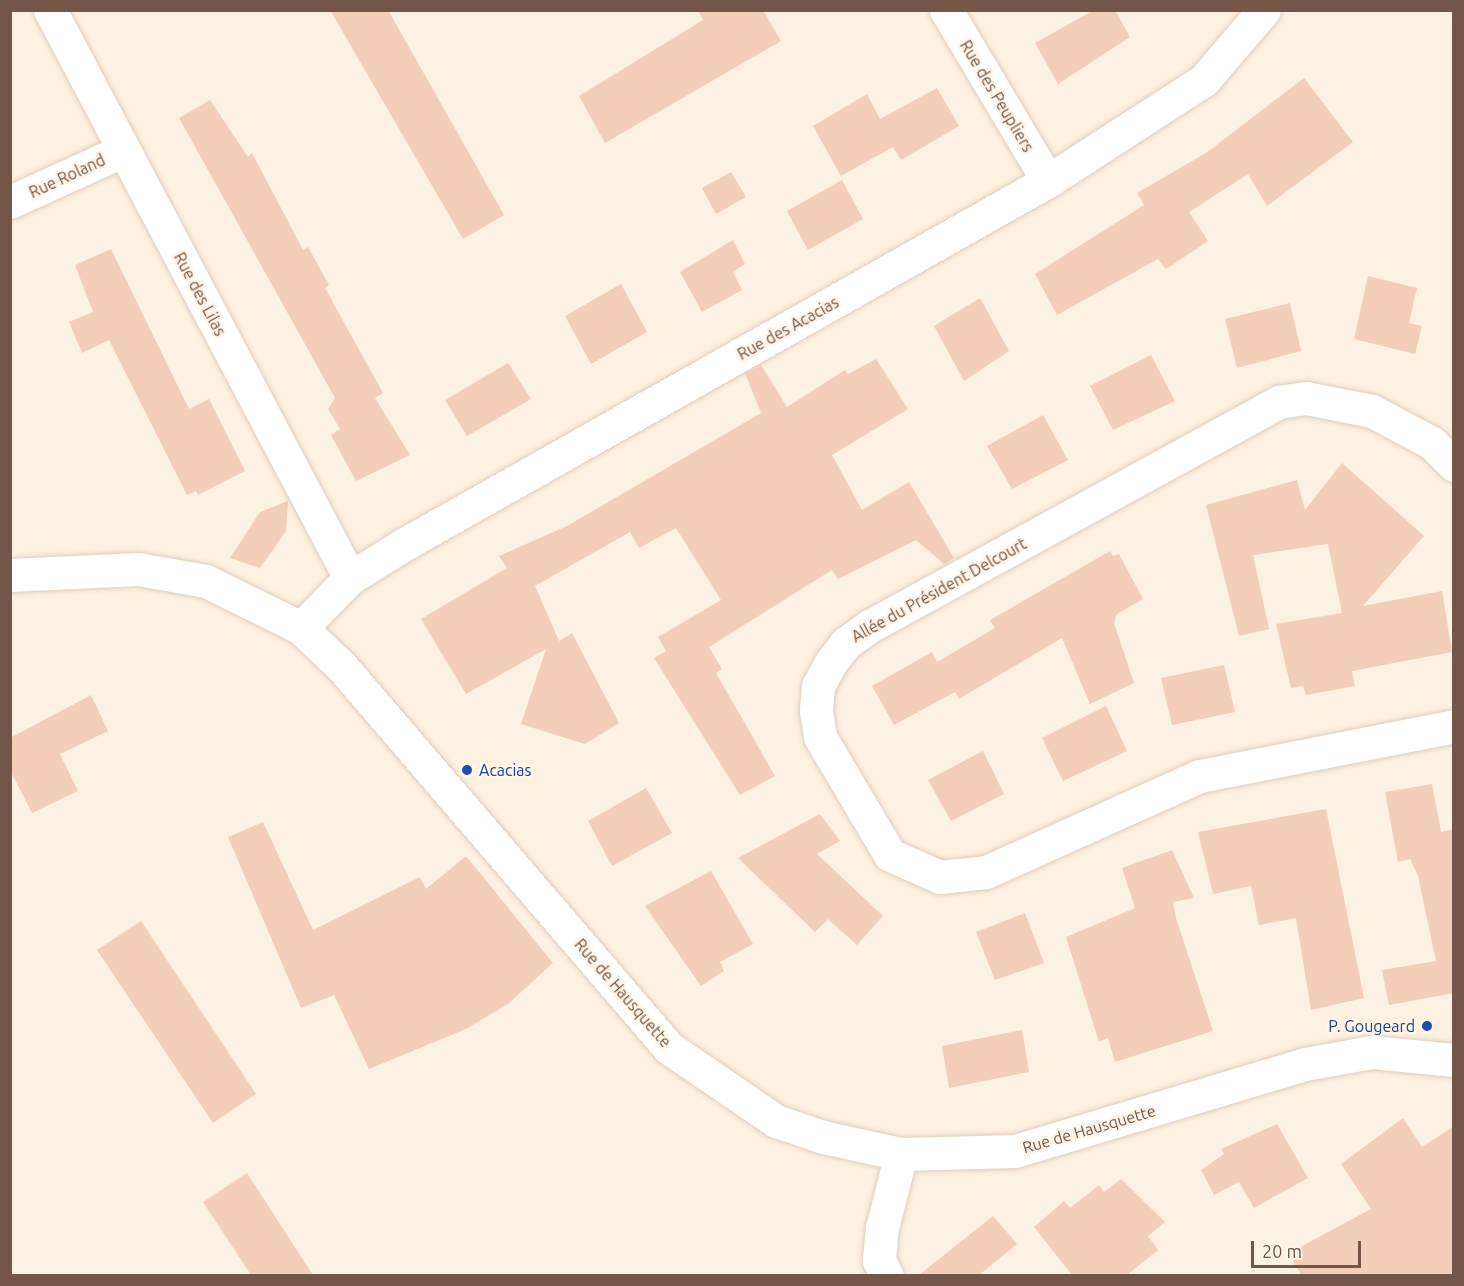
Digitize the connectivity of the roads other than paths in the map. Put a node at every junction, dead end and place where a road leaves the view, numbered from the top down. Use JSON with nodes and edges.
{"nodes":[{"id":1,"x":50,"y":10,"type":"edge"},
{"id":2,"x":946,"y":10,"type":"edge"},
{"id":3,"x":1264,"y":10,"type":"edge"},
{"id":4,"x":124,"y":150,"type":"junction"},
{"id":5,"x":1048,"y":181,"type":"junction"},
{"id":6,"x":10,"y":202,"type":"edge"},
{"id":7,"x":1454,"y":465,"type":"edge"},
{"id":8,"x":10,"y":575,"type":"edge"},
{"id":9,"x":350,"y":578,"type":"junction"},
{"id":10,"x":301,"y":628,"type":"junction"},
{"id":11,"x":1454,"y":726,"type":"edge"},
{"id":12,"x":1454,"y":1060,"type":"edge"},
{"id":13,"x":901,"y":1154,"type":"junction"},
{"id":14,"x":886,"y":1275,"type":"edge"}],
"edges":[{"from":1,"to":4,"type":"street","name":"Rue des Lilas"},
{"from":2,"to":5,"type":"street","name":"Rue des Peupliers"},
{"from":3,"to":5,"type":"street","name":"Rue des Acacias"},
{"from":4,"to":6,"type":"street","name":"Rue Roland"},
{"from":4,"to":9,"type":"street","name":"Rue des Lilas"},
{"from":5,"to":9,"type":"street","name":"Rue des Acacias"},
{"from":7,"to":11,"type":"street","name":"Allée du Président Delcourt"},
{"from":8,"to":10,"type":"street","name":"Rue de Hausquette"},
{"from":9,"to":10,"type":"street","name":"Rue des Acacias"},
{"from":10,"to":13,"type":"street","name":"Rue de Hausquette"},
{"from":12,"to":13,"type":"street","name":"Rue de Hausquette"},
{"from":13,"to":14,"type":"street"}]}
